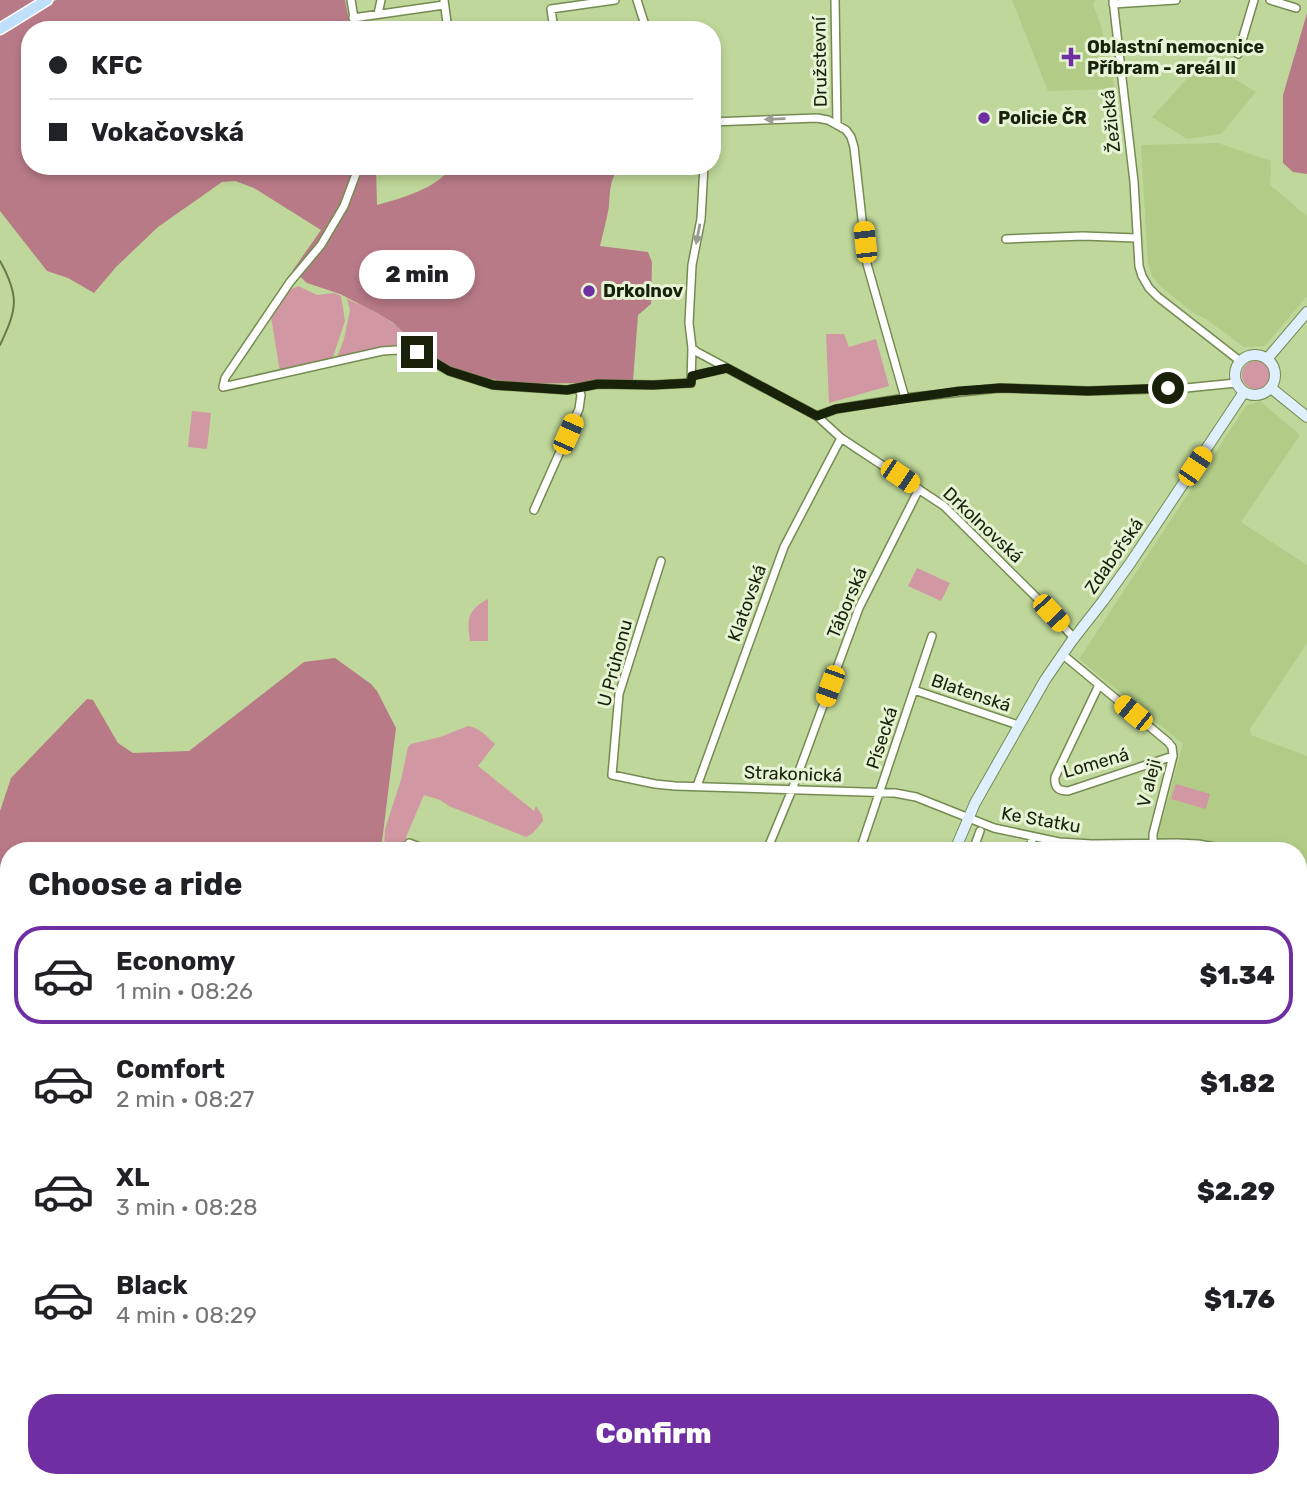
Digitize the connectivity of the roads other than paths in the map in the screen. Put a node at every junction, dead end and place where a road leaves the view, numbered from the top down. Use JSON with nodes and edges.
{"nodes":[{"id":1,"x":47,"y":0,"type":"edge"},
{"id":2,"x":351,"y":0,"type":"edge"},
{"id":3,"x":381,"y":0,"type":"edge"},
{"id":4,"x":615,"y":0,"type":"edge"},
{"id":5,"x":637,"y":0,"type":"edge"},
{"id":6,"x":835,"y":0,"type":"edge"},
{"id":7,"x":1176,"y":0,"type":"edge"},
{"id":8,"x":1254,"y":0,"type":"edge"},
{"id":9,"x":1270,"y":0,"type":"edge"},
{"id":10,"x":1113,"y":2,"type":"edge"},
{"id":11,"x":444,"y":3,"type":"edge"},
{"id":12,"x":1296,"y":8,"type":"dead end"},
{"id":13,"x":378,"y":14,"type":"junction"},
{"id":14,"x":354,"y":18,"type":"junction"},
{"id":15,"x":354,"y":21,"type":"edge"},
{"id":16,"x":447,"y":21,"type":"edge"},
{"id":17,"x":553,"y":21,"type":"edge"},
{"id":18,"x":644,"y":21,"type":"edge"},
{"id":19,"x":0,"y":29,"type":"edge"},
{"id":20,"x":1238,"y":54,"type":"dead end"},
{"id":21,"x":721,"y":122,"type":"edge"},
{"id":22,"x":836,"y":125,"type":"junction"},
{"id":23,"x":356,"y":175,"type":"edge"},
{"id":24,"x":704,"y":175,"type":"edge"},
{"id":25,"x":1006,"y":239,"type":"dead end"},
{"id":26,"x":1136,"y":239,"type":"junction"},
{"id":27,"x":1307,"y":312,"type":"edge"},
{"id":28,"x":692,"y":348,"type":"junction"},
{"id":29,"x":1267,"y":359,"type":"junction"},
{"id":30,"x":1240,"y":362,"type":"junction"},
{"id":31,"x":727,"y":368,"type":"junction"},
{"id":32,"x":691,"y":379,"type":"junction"},
{"id":33,"x":1236,"y":383,"type":"junction"},
{"id":34,"x":579,"y":388,"type":"junction"},
{"id":35,"x":1271,"y":388,"type":"junction"},
{"id":36,"x":1244,"y":392,"type":"junction"},
{"id":37,"x":905,"y":398,"type":"junction"},
{"id":38,"x":817,"y":416,"type":"junction"},
{"id":39,"x":1307,"y":418,"type":"edge"},
{"id":40,"x":842,"y":438,"type":"junction"},
{"id":41,"x":919,"y":489,"type":"junction"},
{"id":42,"x":534,"y":510,"type":"dead end"},
{"id":43,"x":661,"y":561,"type":"dead end"},
{"id":44,"x":932,"y":636,"type":"dead end"},
{"id":45,"x":1074,"y":638,"type":"junction"},
{"id":46,"x":1062,"y":654,"type":"junction"},
{"id":47,"x":1099,"y":685,"type":"junction"},
{"id":48,"x":914,"y":690,"type":"junction"},
{"id":49,"x":1018,"y":725,"type":"junction"},
{"id":50,"x":1173,"y":756,"type":"junction"},
{"id":51,"x":612,"y":775,"type":"joint"},
{"id":52,"x":696,"y":786,"type":"junction"},
{"id":53,"x":792,"y":790,"type":"junction"},
{"id":54,"x":881,"y":792,"type":"junction"},
{"id":55,"x":969,"y":817,"type":"junction"},
{"id":56,"x":980,"y":831,"type":"dead end"},
{"id":57,"x":1033,"y":837,"type":"junction"},
{"id":58,"x":770,"y":842,"type":"edge"},
{"id":59,"x":863,"y":842,"type":"edge"},
{"id":60,"x":958,"y":842,"type":"edge"},
{"id":61,"x":976,"y":842,"type":"edge"},
{"id":62,"x":1031,"y":842,"type":"edge"},
{"id":63,"x":1059,"y":842,"type":"edge"},
{"id":64,"x":1153,"y":842,"type":"edge"}],
"edges":[{"from":1,"to":19,"type":"main road"},
{"from":2,"to":14,"type":"street"},
{"from":3,"to":13,"type":"street"},
{"from":4,"to":17,"type":"street"},
{"from":5,"to":18,"type":"street"},
{"from":6,"to":22,"type":"street","name":"Družstevní"},
{"from":7,"to":10,"type":"street"},
{"from":8,"to":20,"type":"street"},
{"from":9,"to":12,"type":"street"},
{"from":10,"to":26,"type":"street","name":"Žežická"},
{"from":11,"to":13,"type":"street"},
{"from":11,"to":16,"type":"street"},
{"from":13,"to":14,"type":"street"},
{"from":14,"to":15,"type":"street"},
{"from":22,"to":21,"type":"street","one_way":true},
{"from":22,"to":37,"type":"street"},
{"from":23,"to":34,"type":"street"},
{"from":24,"to":28,"type":"street","one_way":true},
{"from":25,"to":26,"type":"street"},
{"from":26,"to":30,"type":"street","name":"Žežická"},
{"from":27,"to":29,"type":"street"},
{"from":28,"to":31,"type":"street","name":"Drkolnovská"},
{"from":28,"to":32,"type":"street"},
{"from":29,"to":30,"type":"street"},
{"from":29,"to":35,"type":"street"},
{"from":30,"to":33,"type":"street"},
{"from":31,"to":32,"type":"street"},
{"from":31,"to":38,"type":"street","name":"Drkolnovská"},
{"from":32,"to":34,"type":"street"},
{"from":33,"to":36,"type":"street"},
{"from":33,"to":37,"type":"street"},
{"from":34,"to":42,"type":"street"},
{"from":35,"to":36,"type":"street"},
{"from":35,"to":39,"type":"street"},
{"from":36,"to":45,"type":"street","name":"Zdabořská"},
{"from":37,"to":38,"type":"street"},
{"from":38,"to":40,"type":"street","name":"Drkolnovská"},
{"from":40,"to":41,"type":"street","name":"Drkolnovská"},
{"from":40,"to":52,"type":"street","name":"Klatovská"},
{"from":41,"to":45,"type":"street","name":"Drkolnovská"},
{"from":41,"to":53,"type":"street","name":"Táborská"},
{"from":43,"to":51,"type":"street","name":"U Průhonu"},
{"from":44,"to":48,"type":"street","name":"Písecká"},
{"from":45,"to":46,"type":"street","name":"Zdabořská"},
{"from":46,"to":47,"type":"street","name":"V aleji"},
{"from":46,"to":49,"type":"street","name":"Zdabořská"},
{"from":47,"to":50,"type":"street","name":"V aleji"},
{"from":47,"to":50,"type":"street","name":"Lomená"},
{"from":48,"to":49,"type":"street","name":"Blatenská"},
{"from":48,"to":54,"type":"street","name":"Písecká"},
{"from":49,"to":55,"type":"street","name":"Zdabořská"},
{"from":50,"to":64,"type":"street","name":"V aleji"},
{"from":51,"to":52,"type":"street","name":"Strakonická"},
{"from":52,"to":53,"type":"street","name":"Strakonická"},
{"from":53,"to":54,"type":"street","name":"Strakonická"},
{"from":53,"to":58,"type":"street","name":"Táborská"},
{"from":54,"to":55,"type":"street","name":"Strakonická"},
{"from":54,"to":59,"type":"street","name":"Písecká"},
{"from":55,"to":57,"type":"street","name":"Ke Statku"},
{"from":55,"to":60,"type":"street","name":"Zdabořská"},
{"from":56,"to":61,"type":"street"},
{"from":57,"to":62,"type":"street"},
{"from":57,"to":63,"type":"street","name":"Ke Statku"}]}
